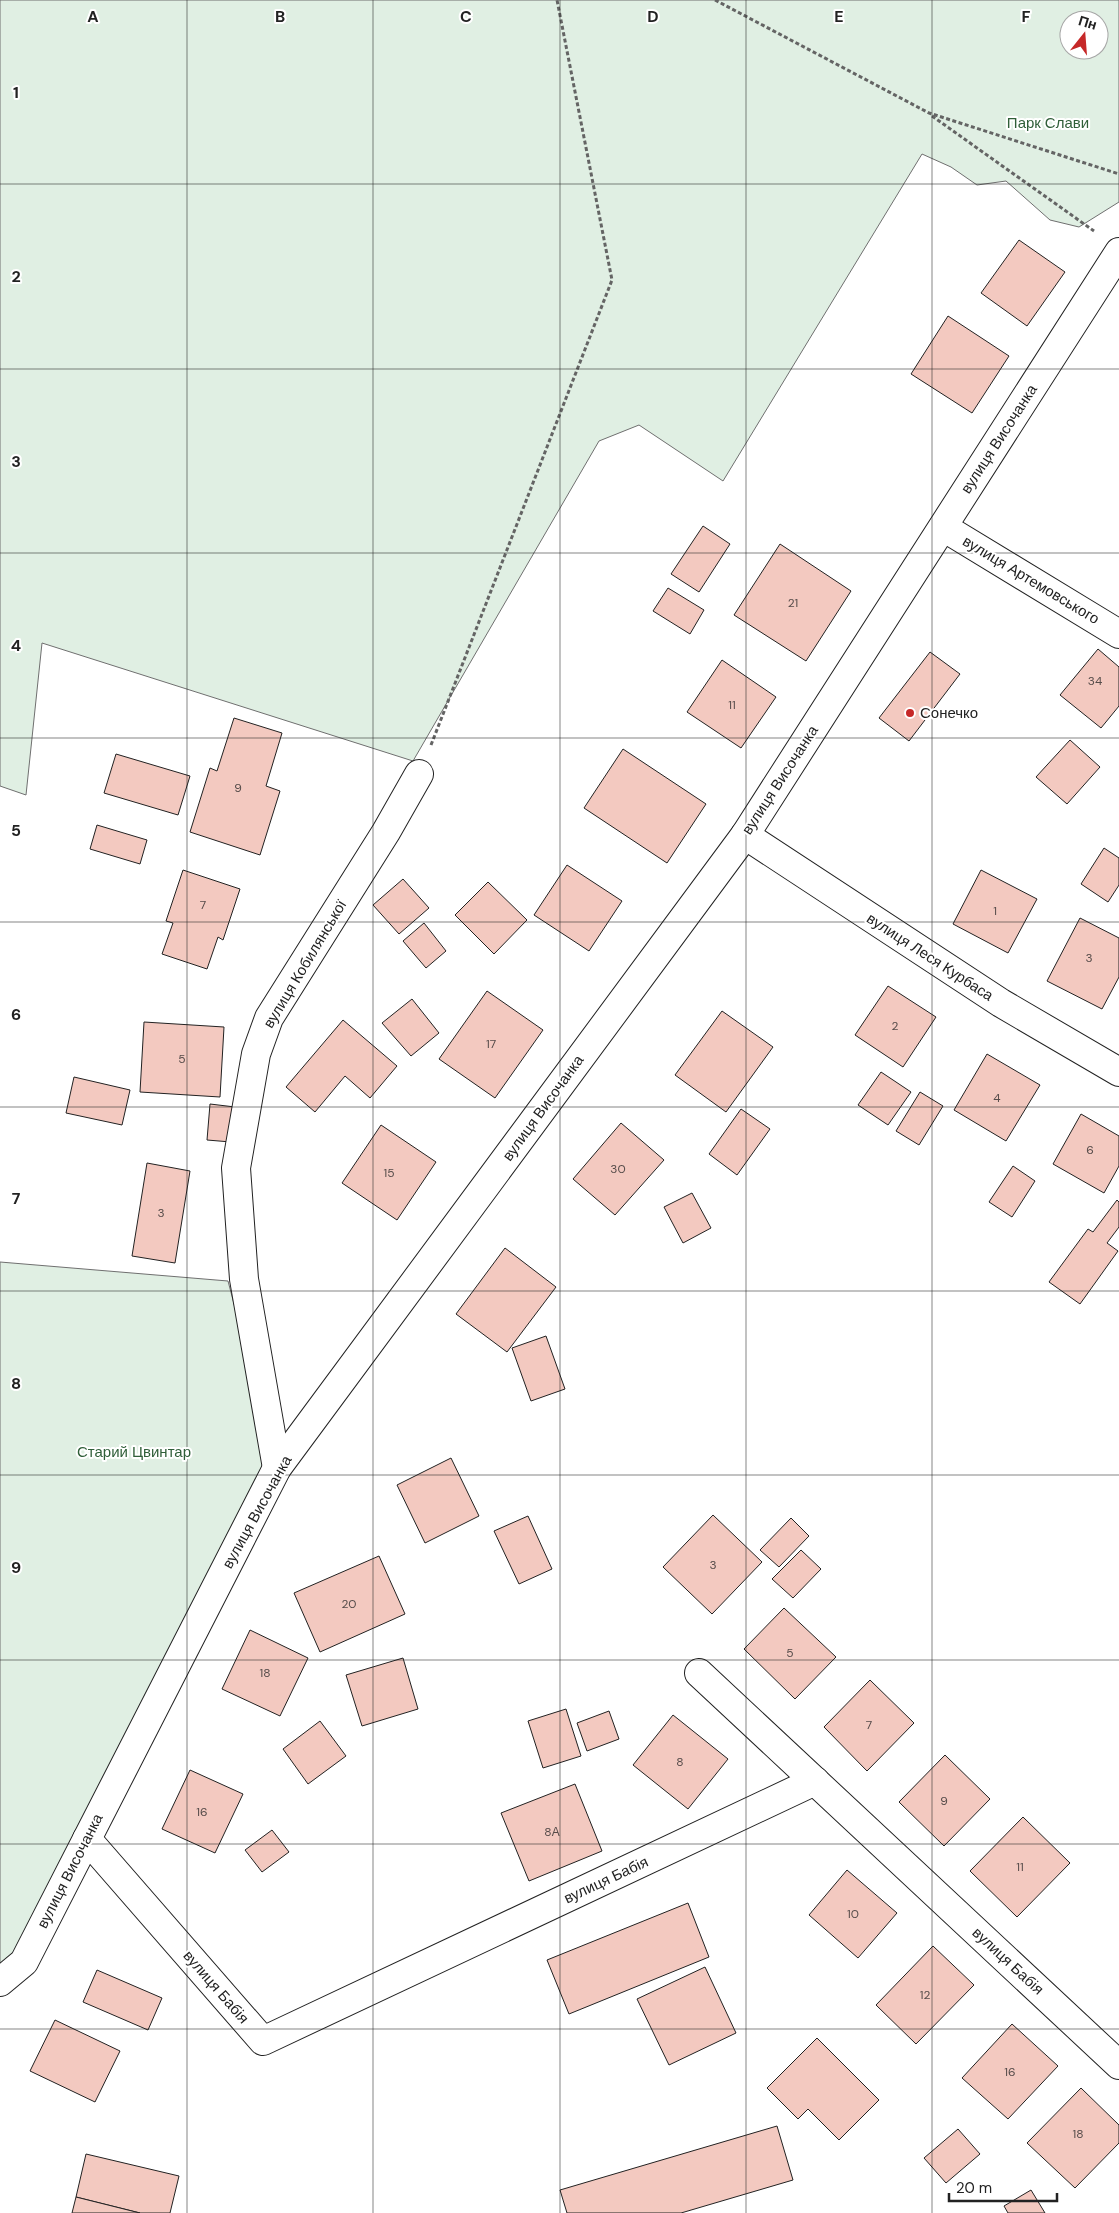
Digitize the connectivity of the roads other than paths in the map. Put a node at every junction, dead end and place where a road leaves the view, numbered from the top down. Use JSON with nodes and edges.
{"nodes":[{"id":1,"x":1119,"y":252,"type":"edge"},
{"id":2,"x":943,"y":527,"type":"junction"},
{"id":3,"x":1119,"y":634,"type":"edge"},
{"id":4,"x":419,"y":774,"type":"road end"},
{"id":5,"x":745,"y":835,"type":"junction"},
{"id":6,"x":1119,"y":1072,"type":"edge"},
{"id":7,"x":277,"y":1468,"type":"junction"},
{"id":8,"x":699,"y":1673,"type":"dead end"},
{"id":9,"x":814,"y":1781,"type":"junction"},
{"id":10,"x":86,"y":1839,"type":"junction"},
{"id":11,"x":0,"y":1982,"type":"edge"},
{"id":12,"x":1119,"y":2065,"type":"edge"}],
"edges":[{"from":1,"to":2,"type":"street","name":"вулиця Височанка"},
{"from":2,"to":3,"type":"street","name":"вулиця Артемовського"},
{"from":2,"to":5,"type":"street","name":"вулиця Височанка"},
{"from":4,"to":7,"type":"street","name":"вулиця Кобилянської"},
{"from":5,"to":6,"type":"street","name":"вулиця Леся Курбаса"},
{"from":5,"to":7,"type":"street","name":"вулиця Височанка"},
{"from":7,"to":10,"type":"street","name":"вулиця Височанка"},
{"from":8,"to":9,"type":"street"},
{"from":9,"to":10,"type":"street","name":"вулиця Бабія"},
{"from":9,"to":12,"type":"street","name":"вулиця Бабія"},
{"from":10,"to":11,"type":"street","name":"вулиця Височанка"}]}
